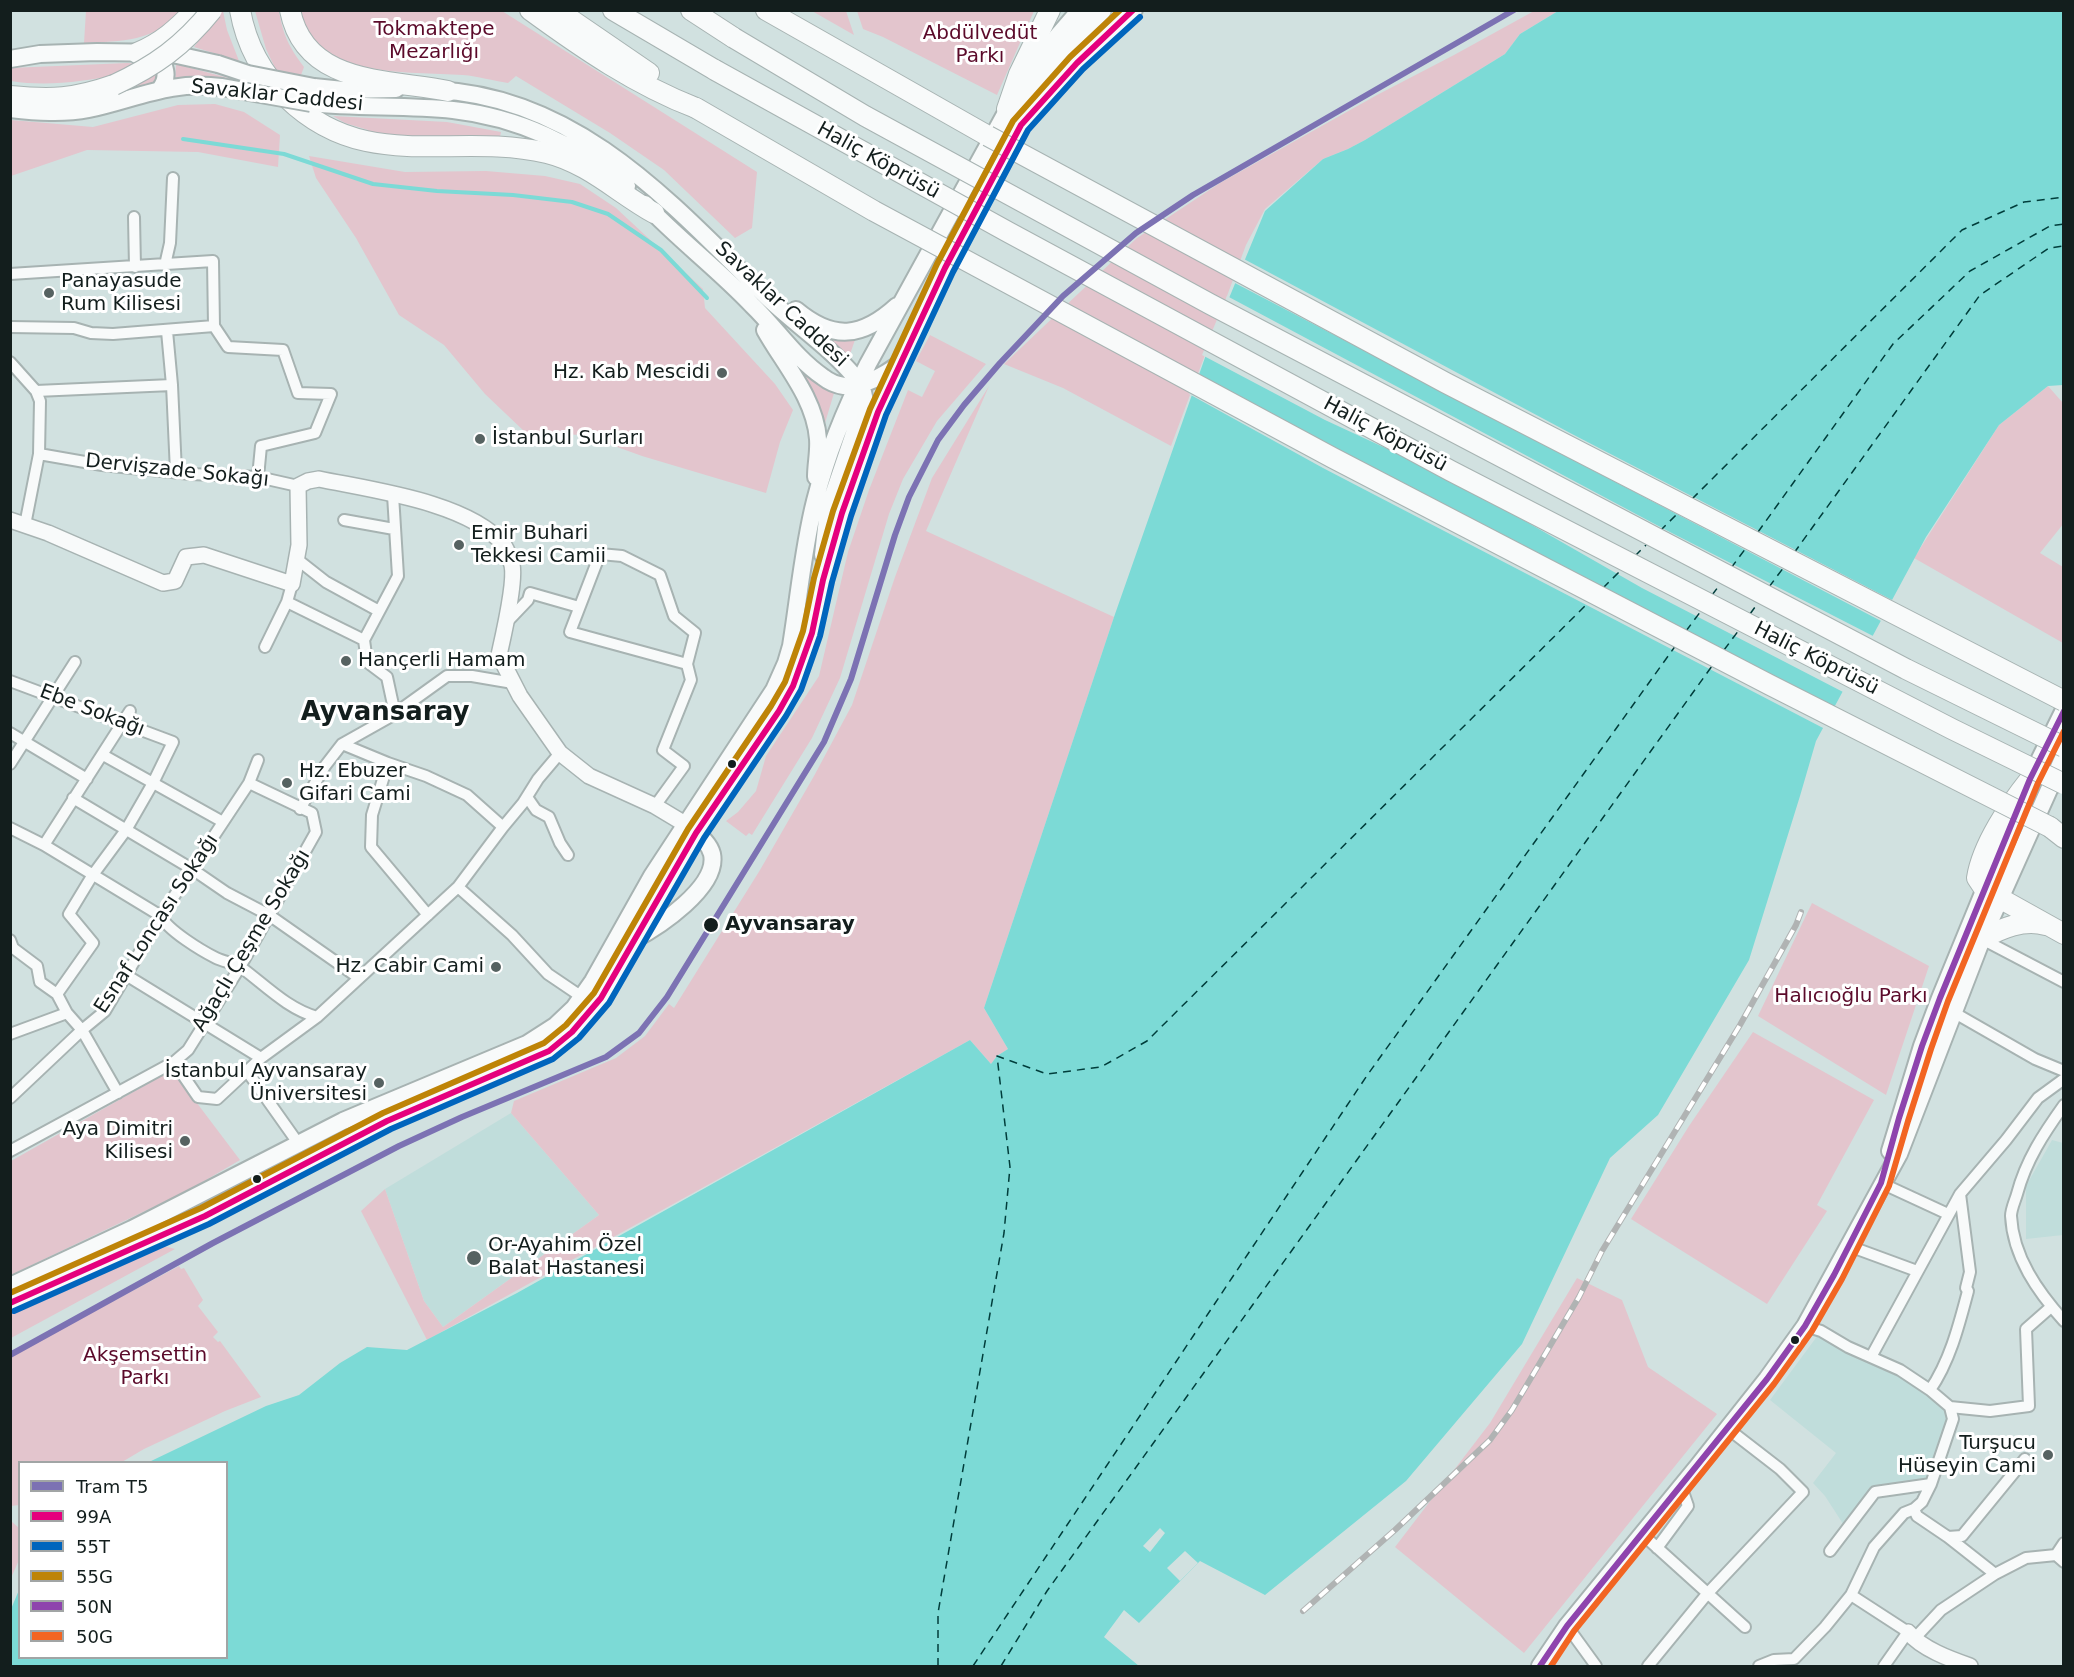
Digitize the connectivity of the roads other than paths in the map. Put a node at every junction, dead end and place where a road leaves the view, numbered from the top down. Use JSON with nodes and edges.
{"nodes":[{"id":1,"x":195,"y":10,"type":"edge"},
{"id":2,"x":212,"y":10,"type":"edge"},
{"id":3,"x":240,"y":10,"type":"edge"},
{"id":4,"x":290,"y":10,"type":"edge"},
{"id":5,"x":518,"y":10,"type":"edge"},
{"id":6,"x":530,"y":10,"type":"edge"},
{"id":7,"x":557,"y":10,"type":"edge"},
{"id":8,"x":613,"y":10,"type":"edge"},
{"id":9,"x":691,"y":10,"type":"edge"},
{"id":10,"x":1050,"y":10,"type":"edge"},
{"id":11,"x":1080,"y":10,"type":"edge"},
{"id":12,"x":1101,"y":10,"type":"edge"},
{"id":13,"x":1134,"y":10,"type":"edge"},
{"id":14,"x":767,"y":11,"type":"edge"},
{"id":15,"x":565,"y":35,"type":"junction"},
{"id":16,"x":10,"y":53,"type":"edge"},
{"id":17,"x":137,"y":53,"type":"junction"},
{"id":18,"x":157,"y":53,"type":"junction"},
{"id":19,"x":40,"y":54,"type":"junction"},
{"id":20,"x":10,"y":59,"type":"edge"},
{"id":21,"x":114,"y":85,"type":"junction"},
{"id":22,"x":10,"y":87,"type":"edge"},
{"id":23,"x":160,"y":89,"type":"junction"},
{"id":24,"x":448,"y":91,"type":"junction"},
{"id":25,"x":312,"y":95,"type":"junction"},
{"id":26,"x":10,"y":96,"type":"edge"},
{"id":27,"x":696,"y":108,"type":"junction"},
{"id":28,"x":10,"y":109,"type":"edge"},
{"id":29,"x":1007,"y":109,"type":"junction"},
{"id":30,"x":1021,"y":125,"type":"junction"},
{"id":31,"x":173,"y":178,"type":"dead end"},
{"id":32,"x":654,"y":213,"type":"junction"},
{"id":33,"x":134,"y":217,"type":"dead end"},
{"id":34,"x":736,"y":264,"type":"junction"},
{"id":35,"x":165,"y":265,"type":"junction"},
{"id":36,"x":135,"y":267,"type":"junction"},
{"id":37,"x":10,"y":273,"type":"edge"},
{"id":38,"x":906,"y":297,"type":"junction"},
{"id":39,"x":753,"y":305,"type":"junction"},
{"id":40,"x":214,"y":326,"type":"junction"},
{"id":41,"x":10,"y":327,"type":"edge"},
{"id":42,"x":167,"y":331,"type":"junction"},
{"id":43,"x":10,"y":362,"type":"edge"},
{"id":44,"x":900,"y":364,"type":"junction"},
{"id":45,"x":858,"y":384,"type":"junction"},
{"id":46,"x":172,"y":385,"type":"junction"},
{"id":47,"x":36,"y":392,"type":"junction"},
{"id":48,"x":39,"y":454,"type":"junction"},
{"id":49,"x":176,"y":472,"type":"junction"},
{"id":50,"x":258,"y":477,"type":"junction"},
{"id":51,"x":298,"y":486,"type":"junction"},
{"id":52,"x":393,"y":495,"type":"junction"},
{"id":53,"x":815,"y":500,"type":"junction"},
{"id":54,"x":344,"y":520,"type":"dead end"},
{"id":55,"x":18,"y":523,"type":"edge"},
{"id":56,"x":394,"y":529,"type":"junction"},
{"id":57,"x":298,"y":560,"type":"junction"},
{"id":58,"x":823,"y":580,"type":"junction"},
{"id":59,"x":292,"y":584,"type":"junction"},
{"id":60,"x":287,"y":602,"type":"junction"},
{"id":61,"x":579,"y":607,"type":"junction"},
{"id":62,"x":379,"y":611,"type":"junction"},
{"id":63,"x":507,"y":622,"type":"junction"},
{"id":64,"x":364,"y":640,"type":"junction"},
{"id":65,"x":265,"y":647,"type":"dead end"},
{"id":66,"x":75,"y":662,"type":"dead end"},
{"id":67,"x":687,"y":664,"type":"junction"},
{"id":68,"x":10,"y":681,"type":"edge"},
{"id":69,"x":513,"y":683,"type":"junction"},
{"id":70,"x":54,"y":696,"type":"junction"},
{"id":71,"x":2064,"y":701,"type":"edge"},
{"id":72,"x":2064,"y":710,"type":"edge"},
{"id":73,"x":130,"y":711,"type":"dead end"},
{"id":74,"x":395,"y":714,"type":"junction"},
{"id":75,"x":122,"y":723,"type":"junction"},
{"id":76,"x":10,"y":733,"type":"edge"},
{"id":77,"x":25,"y":742,"type":"junction"},
{"id":78,"x":342,"y":744,"type":"junction"},
{"id":79,"x":2064,"y":747,"type":"edge"},
{"id":80,"x":560,"y":753,"type":"junction"},
{"id":81,"x":103,"y":755,"type":"junction"},
{"id":82,"x":2064,"y":756,"type":"edge"},
{"id":83,"x":258,"y":760,"type":"dead end"},
{"id":84,"x":388,"y":763,"type":"junction"},
{"id":85,"x":10,"y":764,"type":"edge"},
{"id":86,"x":87,"y":778,"type":"junction"},
{"id":87,"x":2030,"y":779,"type":"joint"},
{"id":88,"x":153,"y":783,"type":"junction"},
{"id":89,"x":249,"y":783,"type":"junction"},
{"id":90,"x":2064,"y":784,"type":"edge"},
{"id":91,"x":527,"y":797,"type":"junction"},
{"id":92,"x":73,"y":798,"type":"junction"},
{"id":93,"x":655,"y":806,"type":"junction"},
{"id":94,"x":300,"y":809,"type":"junction"},
{"id":95,"x":223,"y":822,"type":"junction"},
{"id":96,"x":503,"y":827,"type":"junction"},
{"id":97,"x":10,"y":828,"type":"edge"},
{"id":98,"x":690,"y":828,"type":"junction"},
{"id":99,"x":126,"y":830,"type":"junction"},
{"id":100,"x":2059,"y":833,"type":"edge"},
{"id":101,"x":44,"y":845,"type":"junction"},
{"id":102,"x":568,"y":855,"type":"dead end"},
{"id":103,"x":192,"y":869,"type":"junction"},
{"id":104,"x":93,"y":876,"type":"junction"},
{"id":105,"x":458,"y":887,"type":"junction"},
{"id":106,"x":1996,"y":892,"type":"junction"},
{"id":107,"x":269,"y":915,"type":"junction"},
{"id":108,"x":428,"y":915,"type":"junction"},
{"id":109,"x":160,"y":916,"type":"junction"},
{"id":110,"x":2059,"y":927,"type":"edge"},
{"id":111,"x":1982,"y":939,"type":"junction"},
{"id":112,"x":633,"y":941,"type":"junction"},
{"id":113,"x":11,"y":945,"type":"edge"},
{"id":114,"x":240,"y":967,"type":"junction"},
{"id":115,"x":126,"y":975,"type":"junction"},
{"id":116,"x":359,"y":978,"type":"junction"},
{"id":117,"x":2064,"y":982,"type":"edge"},
{"id":118,"x":57,"y":994,"type":"junction"},
{"id":119,"x":582,"y":998,"type":"junction"},
{"id":120,"x":1953,"y":1012,"type":"junction"},
{"id":121,"x":67,"y":1013,"type":"junction"},
{"id":122,"x":317,"y":1017,"type":"junction"},
{"id":123,"x":204,"y":1024,"type":"junction"},
{"id":124,"x":82,"y":1030,"type":"junction"},
{"id":125,"x":10,"y":1034,"type":"edge"},
{"id":126,"x":261,"y":1058,"type":"junction"},
{"id":127,"x":174,"y":1062,"type":"junction"},
{"id":128,"x":247,"y":1071,"type":"junction"},
{"id":129,"x":2064,"y":1071,"type":"edge"},
{"id":130,"x":2064,"y":1079,"type":"edge"},
{"id":131,"x":118,"y":1093,"type":"junction"},
{"id":132,"x":10,"y":1098,"type":"edge"},
{"id":133,"x":2064,"y":1105,"type":"edge"},
{"id":134,"x":298,"y":1143,"type":"junction"},
{"id":135,"x":10,"y":1151,"type":"edge"},
{"id":136,"x":1881,"y":1183,"type":"junction"},
{"id":137,"x":216,"y":1186,"type":"junction"},
{"id":138,"x":1960,"y":1194,"type":"junction"},
{"id":139,"x":1948,"y":1214,"type":"junction"},
{"id":140,"x":200,"y":1219,"type":"junction"},
{"id":141,"x":1849,"y":1246,"type":"junction"},
{"id":142,"x":1917,"y":1271,"type":"junction"},
{"id":143,"x":10,"y":1286,"type":"edge"},
{"id":144,"x":10,"y":1303,"type":"edge"},
{"id":145,"x":2051,"y":1306,"type":"junction"},
{"id":146,"x":2064,"y":1321,"type":"edge"},
{"id":147,"x":1805,"y":1326,"type":"junction"},
{"id":148,"x":1871,"y":1357,"type":"junction"},
{"id":149,"x":1930,"y":1390,"type":"junction"},
{"id":150,"x":1950,"y":1407,"type":"junction"},
{"id":151,"x":1727,"y":1428,"type":"junction"},
{"id":152,"x":2025,"y":1459,"type":"dead end"},
{"id":153,"x":1931,"y":1484,"type":"junction"},
{"id":154,"x":1681,"y":1486,"type":"junction"},
{"id":155,"x":1914,"y":1509,"type":"junction"},
{"id":156,"x":1642,"y":1534,"type":"junction"},
{"id":157,"x":1948,"y":1537,"type":"junction"},
{"id":158,"x":2064,"y":1543,"type":"edge"},
{"id":159,"x":1657,"y":1548,"type":"junction"},
{"id":160,"x":1830,"y":1551,"type":"dead end"},
{"id":161,"x":2060,"y":1559,"type":"edge"},
{"id":162,"x":1995,"y":1574,"type":"junction"},
{"id":163,"x":1707,"y":1594,"type":"junction"},
{"id":164,"x":1851,"y":1595,"type":"junction"},
{"id":165,"x":1567,"y":1626,"type":"junction"},
{"id":166,"x":1745,"y":1627,"type":"dead end"},
{"id":167,"x":1911,"y":1635,"type":"junction"},
{"id":168,"x":1540,"y":1666,"type":"edge"},
{"id":169,"x":1596,"y":1666,"type":"edge"},
{"id":170,"x":1648,"y":1666,"type":"edge"},
{"id":171,"x":1759,"y":1666,"type":"edge"},
{"id":172,"x":1884,"y":1666,"type":"edge"},
{"id":173,"x":1970,"y":1666,"type":"edge"}],
"edges":[{"from":1,"to":17,"type":"highway"},
{"from":2,"to":21,"type":"highway","bridge":true},
{"from":3,"to":32,"type":"highway"},
{"from":4,"to":24,"type":"highway"},
{"from":5,"to":15,"type":"highway"},
{"from":6,"to":15,"type":"highway"},
{"from":7,"to":27,"type":"highway"},
{"from":8,"to":90,"type":"highway","name":"Haliç Köprüsü","bridge":true},
{"from":9,"to":79,"type":"highway","name":"Haliç Köprüsü","bridge":true},
{"from":10,"to":29,"type":"highway"},
{"from":11,"to":29,"type":"main road"},
{"from":12,"to":30,"type":"highway"},
{"from":13,"to":30,"type":"main road"},
{"from":14,"to":71,"type":"highway","bridge":true},
{"from":15,"to":27,"type":"highway"},
{"from":16,"to":19,"type":"street"},
{"from":17,"to":18,"type":"main road","name":"Savaklar Caddesi"},
{"from":17,"to":19,"type":"main road","name":"Savaklar Caddesi"},
{"from":18,"to":23,"type":"main road"},
{"from":18,"to":25,"type":"main road","name":"Savaklar Caddesi","bridge":true},
{"from":19,"to":20,"type":"main road","name":"Savaklar Caddesi"},
{"from":21,"to":22,"type":"highway"},
{"from":21,"to":26,"type":"highway"},
{"from":23,"to":25,"type":"main road","name":"Savaklar Caddesi","bridge":true},
{"from":23,"to":28,"type":"main road","name":"Savaklar Caddesi"},
{"from":24,"to":25,"type":"main road","name":"Savaklar Caddesi"},
{"from":24,"to":34,"type":"main road","name":"Savaklar Caddesi"},
{"from":25,"to":32,"type":"main road","name":"Savaklar Caddesi"},
{"from":27,"to":100,"type":"highway","bridge":true},
{"from":29,"to":38,"type":"main road"},
{"from":30,"to":44,"type":"main road"},
{"from":31,"to":35,"type":"street"},
{"from":32,"to":39,"type":"main road","name":"Savaklar Caddesi"},
{"from":33,"to":36,"type":"street"},
{"from":34,"to":38,"type":"main road"},
{"from":34,"to":45,"type":"main road","name":"Savaklar Caddesi"},
{"from":35,"to":36,"type":"street"},
{"from":35,"to":40,"type":"street"},
{"from":36,"to":37,"type":"street"},
{"from":38,"to":45,"type":"main road"},
{"from":39,"to":45,"type":"main road","name":"Savaklar Caddesi"},
{"from":39,"to":53,"type":"main road"},
{"from":40,"to":42,"type":"street"},
{"from":40,"to":50,"type":"street"},
{"from":41,"to":42,"type":"street"},
{"from":42,"to":46,"type":"street"},
{"from":43,"to":47,"type":"street"},
{"from":44,"to":45,"type":"main road"},
{"from":44,"to":58,"type":"main road"},
{"from":45,"to":53,"type":"main road"},
{"from":45,"to":58,"type":"main road"},
{"from":46,"to":47,"type":"street"},
{"from":46,"to":49,"type":"street"},
{"from":47,"to":48,"type":"street"},
{"from":48,"to":49,"type":"street","name":"Dervişzade Sokağı"},
{"from":48,"to":55,"type":"street"},
{"from":49,"to":50,"type":"street","name":"Dervişzade Sokağı"},
{"from":50,"to":51,"type":"street","name":"Dervişzade Sokağı"},
{"from":51,"to":52,"type":"street","name":"Dervişzade Sokağı"},
{"from":51,"to":57,"type":"street"},
{"from":52,"to":56,"type":"street"},
{"from":52,"to":63,"type":"street","name":"Dervişzade Sokağı"},
{"from":53,"to":98,"type":"main road"},
{"from":54,"to":56,"type":"street"},
{"from":55,"to":59,"type":"street"},
{"from":56,"to":62,"type":"street"},
{"from":57,"to":59,"type":"street"},
{"from":57,"to":62,"type":"street"},
{"from":58,"to":98,"type":"main road"},
{"from":59,"to":60,"type":"street"},
{"from":60,"to":64,"type":"street"},
{"from":60,"to":65,"type":"street"},
{"from":61,"to":63,"type":"street"},
{"from":61,"to":67,"type":"street"},
{"from":61,"to":67,"type":"street"},
{"from":62,"to":64,"type":"street"},
{"from":63,"to":69,"type":"street","name":"Dervişzade Sokağı"},
{"from":64,"to":74,"type":"street"},
{"from":66,"to":70,"type":"street"},
{"from":67,"to":93,"type":"street"},
{"from":68,"to":70,"type":"street","name":"Ebe Sokağı"},
{"from":69,"to":74,"type":"street"},
{"from":69,"to":80,"type":"street"},
{"from":70,"to":75,"type":"street","name":"Ebe Sokağı"},
{"from":70,"to":77,"type":"street"},
{"from":72,"to":87,"type":"main road"},
{"from":73,"to":75,"type":"street"},
{"from":74,"to":78,"type":"street"},
{"from":75,"to":81,"type":"street"},
{"from":75,"to":88,"type":"street","name":"Ebe Sokağı"},
{"from":76,"to":77,"type":"street"},
{"from":77,"to":85,"type":"street"},
{"from":77,"to":86,"type":"street"},
{"from":78,"to":84,"type":"street"},
{"from":78,"to":94,"type":"street"},
{"from":80,"to":91,"type":"street"},
{"from":80,"to":93,"type":"street"},
{"from":81,"to":86,"type":"street"},
{"from":81,"to":88,"type":"street"},
{"from":82,"to":106,"type":"main road"},
{"from":83,"to":89,"type":"street","name":"Esnaf Loncası Sokağı"},
{"from":84,"to":96,"type":"street"},
{"from":84,"to":108,"type":"street"},
{"from":86,"to":92,"type":"street"},
{"from":87,"to":106,"type":"highway"},
{"from":88,"to":95,"type":"street"},
{"from":88,"to":99,"type":"street"},
{"from":89,"to":94,"type":"street","name":"Ağaçlı Çeşme Sokağı"},
{"from":89,"to":95,"type":"street","name":"Esnaf Loncası Sokağı"},
{"from":91,"to":96,"type":"street"},
{"from":91,"to":102,"type":"street"},
{"from":92,"to":99,"type":"street"},
{"from":92,"to":101,"type":"street"},
{"from":93,"to":98,"type":"street"},
{"from":94,"to":107,"type":"street","name":"Ağaçlı Çeşme Sokağı"},
{"from":95,"to":103,"type":"street","name":"Esnaf Loncası Sokağı"},
{"from":96,"to":105,"type":"street"},
{"from":97,"to":101,"type":"street"},
{"from":98,"to":112,"type":"main road"},
{"from":98,"to":112,"type":"main road"},
{"from":98,"to":119,"type":"main road"},
{"from":99,"to":103,"type":"street"},
{"from":99,"to":104,"type":"street"},
{"from":101,"to":104,"type":"street"},
{"from":103,"to":107,"type":"street"},
{"from":103,"to":109,"type":"street","name":"Esnaf Loncası Sokağı"},
{"from":104,"to":109,"type":"street"},
{"from":104,"to":118,"type":"street"},
{"from":105,"to":108,"type":"street"},
{"from":105,"to":119,"type":"street"},
{"from":106,"to":110,"type":"highway"},
{"from":106,"to":111,"type":"main road"},
{"from":106,"to":136,"type":"main road"},
{"from":107,"to":114,"type":"street","name":"Ağaçlı Çeşme Sokağı"},
{"from":107,"to":116,"type":"street"},
{"from":108,"to":116,"type":"street"},
{"from":109,"to":114,"type":"street"},
{"from":109,"to":115,"type":"street","name":"Esnaf Loncası Sokağı"},
{"from":110,"to":111,"type":"highway"},
{"from":111,"to":117,"type":"street"},
{"from":111,"to":120,"type":"main road"},
{"from":112,"to":140,"type":"main road"},
{"from":113,"to":118,"type":"street"},
{"from":114,"to":122,"type":"street"},
{"from":114,"to":123,"type":"street","name":"Ağaçlı Çeşme Sokağı"},
{"from":115,"to":123,"type":"street"},
{"from":115,"to":124,"type":"street","name":"Esnaf Loncası Sokağı"},
{"from":116,"to":122,"type":"street"},
{"from":118,"to":121,"type":"street"},
{"from":119,"to":134,"type":"main road"},
{"from":120,"to":129,"type":"street"},
{"from":120,"to":136,"type":"main road"},
{"from":121,"to":124,"type":"street"},
{"from":121,"to":125,"type":"street"},
{"from":122,"to":126,"type":"street"},
{"from":123,"to":126,"type":"street"},
{"from":123,"to":127,"type":"street","name":"Ağaçlı Çeşme Sokağı"},
{"from":124,"to":131,"type":"street"},
{"from":124,"to":132,"type":"street","name":"Esnaf Loncası Sokağı"},
{"from":126,"to":128,"type":"street"},
{"from":127,"to":128,"type":"street"},
{"from":127,"to":131,"type":"street","name":"Ağaçlı Çeşme Sokağı"},
{"from":128,"to":134,"type":"street"},
{"from":130,"to":138,"type":"street"},
{"from":131,"to":135,"type":"street","name":"Ağaçlı Çeşme Sokağı"},
{"from":133,"to":145,"type":"street"},
{"from":134,"to":137,"type":"main road"},
{"from":136,"to":139,"type":"street"},
{"from":136,"to":141,"type":"main road"},
{"from":137,"to":140,"type":"main road"},
{"from":137,"to":143,"type":"main road"},
{"from":138,"to":139,"type":"street"},
{"from":138,"to":149,"type":"street"},
{"from":139,"to":142,"type":"street"},
{"from":140,"to":144,"type":"main road"},
{"from":141,"to":142,"type":"street"},
{"from":141,"to":147,"type":"main road"},
{"from":142,"to":148,"type":"street"},
{"from":145,"to":146,"type":"street"},
{"from":145,"to":150,"type":"street"},
{"from":147,"to":148,"type":"street"},
{"from":147,"to":151,"type":"main road"},
{"from":148,"to":149,"type":"street"},
{"from":149,"to":150,"type":"street"},
{"from":150,"to":153,"type":"street"},
{"from":151,"to":154,"type":"main road"},
{"from":151,"to":163,"type":"street"},
{"from":152,"to":157,"type":"street"},
{"from":153,"to":155,"type":"street"},
{"from":153,"to":160,"type":"street"},
{"from":154,"to":156,"type":"main road"},
{"from":154,"to":159,"type":"street"},
{"from":155,"to":157,"type":"street"},
{"from":155,"to":164,"type":"street"},
{"from":156,"to":159,"type":"street"},
{"from":156,"to":165,"type":"main road"},
{"from":157,"to":162,"type":"street"},
{"from":158,"to":161,"type":"street"},
{"from":159,"to":163,"type":"street"},
{"from":161,"to":162,"type":"street"},
{"from":162,"to":167,"type":"street"},
{"from":163,"to":166,"type":"street"},
{"from":163,"to":170,"type":"street"},
{"from":164,"to":167,"type":"street"},
{"from":164,"to":171,"type":"street"},
{"from":165,"to":168,"type":"main road"},
{"from":165,"to":169,"type":"street"},
{"from":167,"to":172,"type":"street"},
{"from":167,"to":173,"type":"street"}]}
